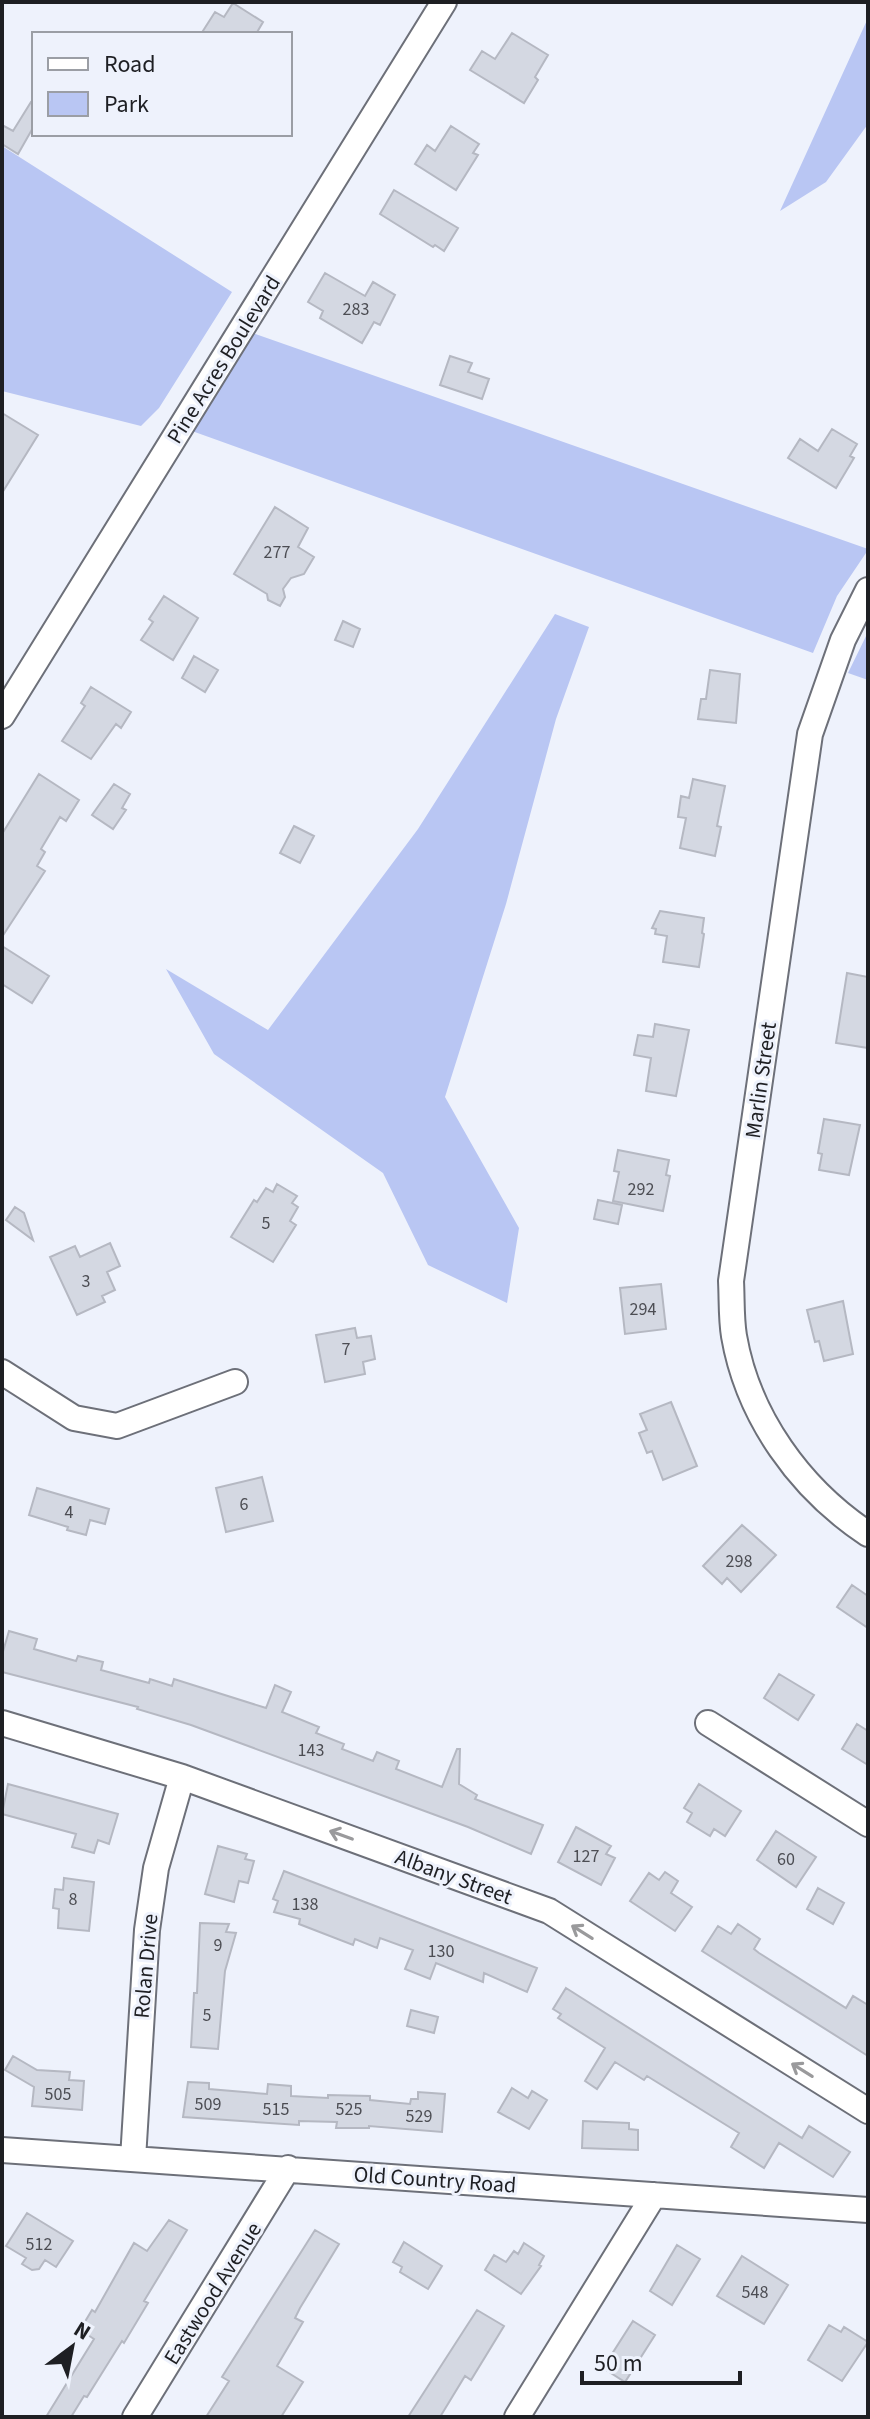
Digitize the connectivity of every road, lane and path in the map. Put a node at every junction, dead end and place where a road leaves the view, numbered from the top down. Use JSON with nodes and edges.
{"nodes":[{"id":1,"x":444,"y":2,"type":"edge"},
{"id":2,"x":868,"y":590,"type":"edge"},
{"id":3,"x":2,"y":716,"type":"edge"},
{"id":4,"x":2,"y":1372,"type":"edge"},
{"id":5,"x":235,"y":1382,"type":"dead end"},
{"id":6,"x":868,"y":1534,"type":"edge"},
{"id":7,"x":2,"y":1723,"type":"edge"},
{"id":8,"x":708,"y":1723,"type":"dead end"},
{"id":9,"x":182,"y":1777,"type":"junction"},
{"id":10,"x":868,"y":1824,"type":"edge"},
{"id":11,"x":868,"y":2111,"type":"edge"},
{"id":12,"x":2,"y":2150,"type":"edge"},
{"id":13,"x":133,"y":2159,"type":"junction"},
{"id":14,"x":288,"y":2168,"type":"junction"},
{"id":15,"x":654,"y":2195,"type":"junction"},
{"id":16,"x":868,"y":2210,"type":"edge"},
{"id":17,"x":135,"y":2417,"type":"edge"},
{"id":18,"x":517,"y":2417,"type":"edge"}],
"edges":[{"from":1,"to":3,"type":"street","name":"Pine Acres Boulevard"},
{"from":2,"to":6,"type":"street","name":"Marlin Street"},
{"from":4,"to":5,"type":"street"},
{"from":7,"to":9,"type":"street","name":"Albany Street"},
{"from":8,"to":10,"type":"street"},
{"from":11,"to":9,"type":"street","name":"Albany Street","one_way":true},
{"from":9,"to":13,"type":"street","name":"Rolan Drive"},
{"from":12,"to":13,"type":"street","name":"Old Country Road"},
{"from":13,"to":14,"type":"street","name":"Old Country Road"},
{"from":14,"to":15,"type":"street","name":"Old Country Road"},
{"from":14,"to":17,"type":"street","name":"Eastwood Avenue"},
{"from":15,"to":16,"type":"street","name":"Old Country Road"},
{"from":15,"to":18,"type":"street"}]}
